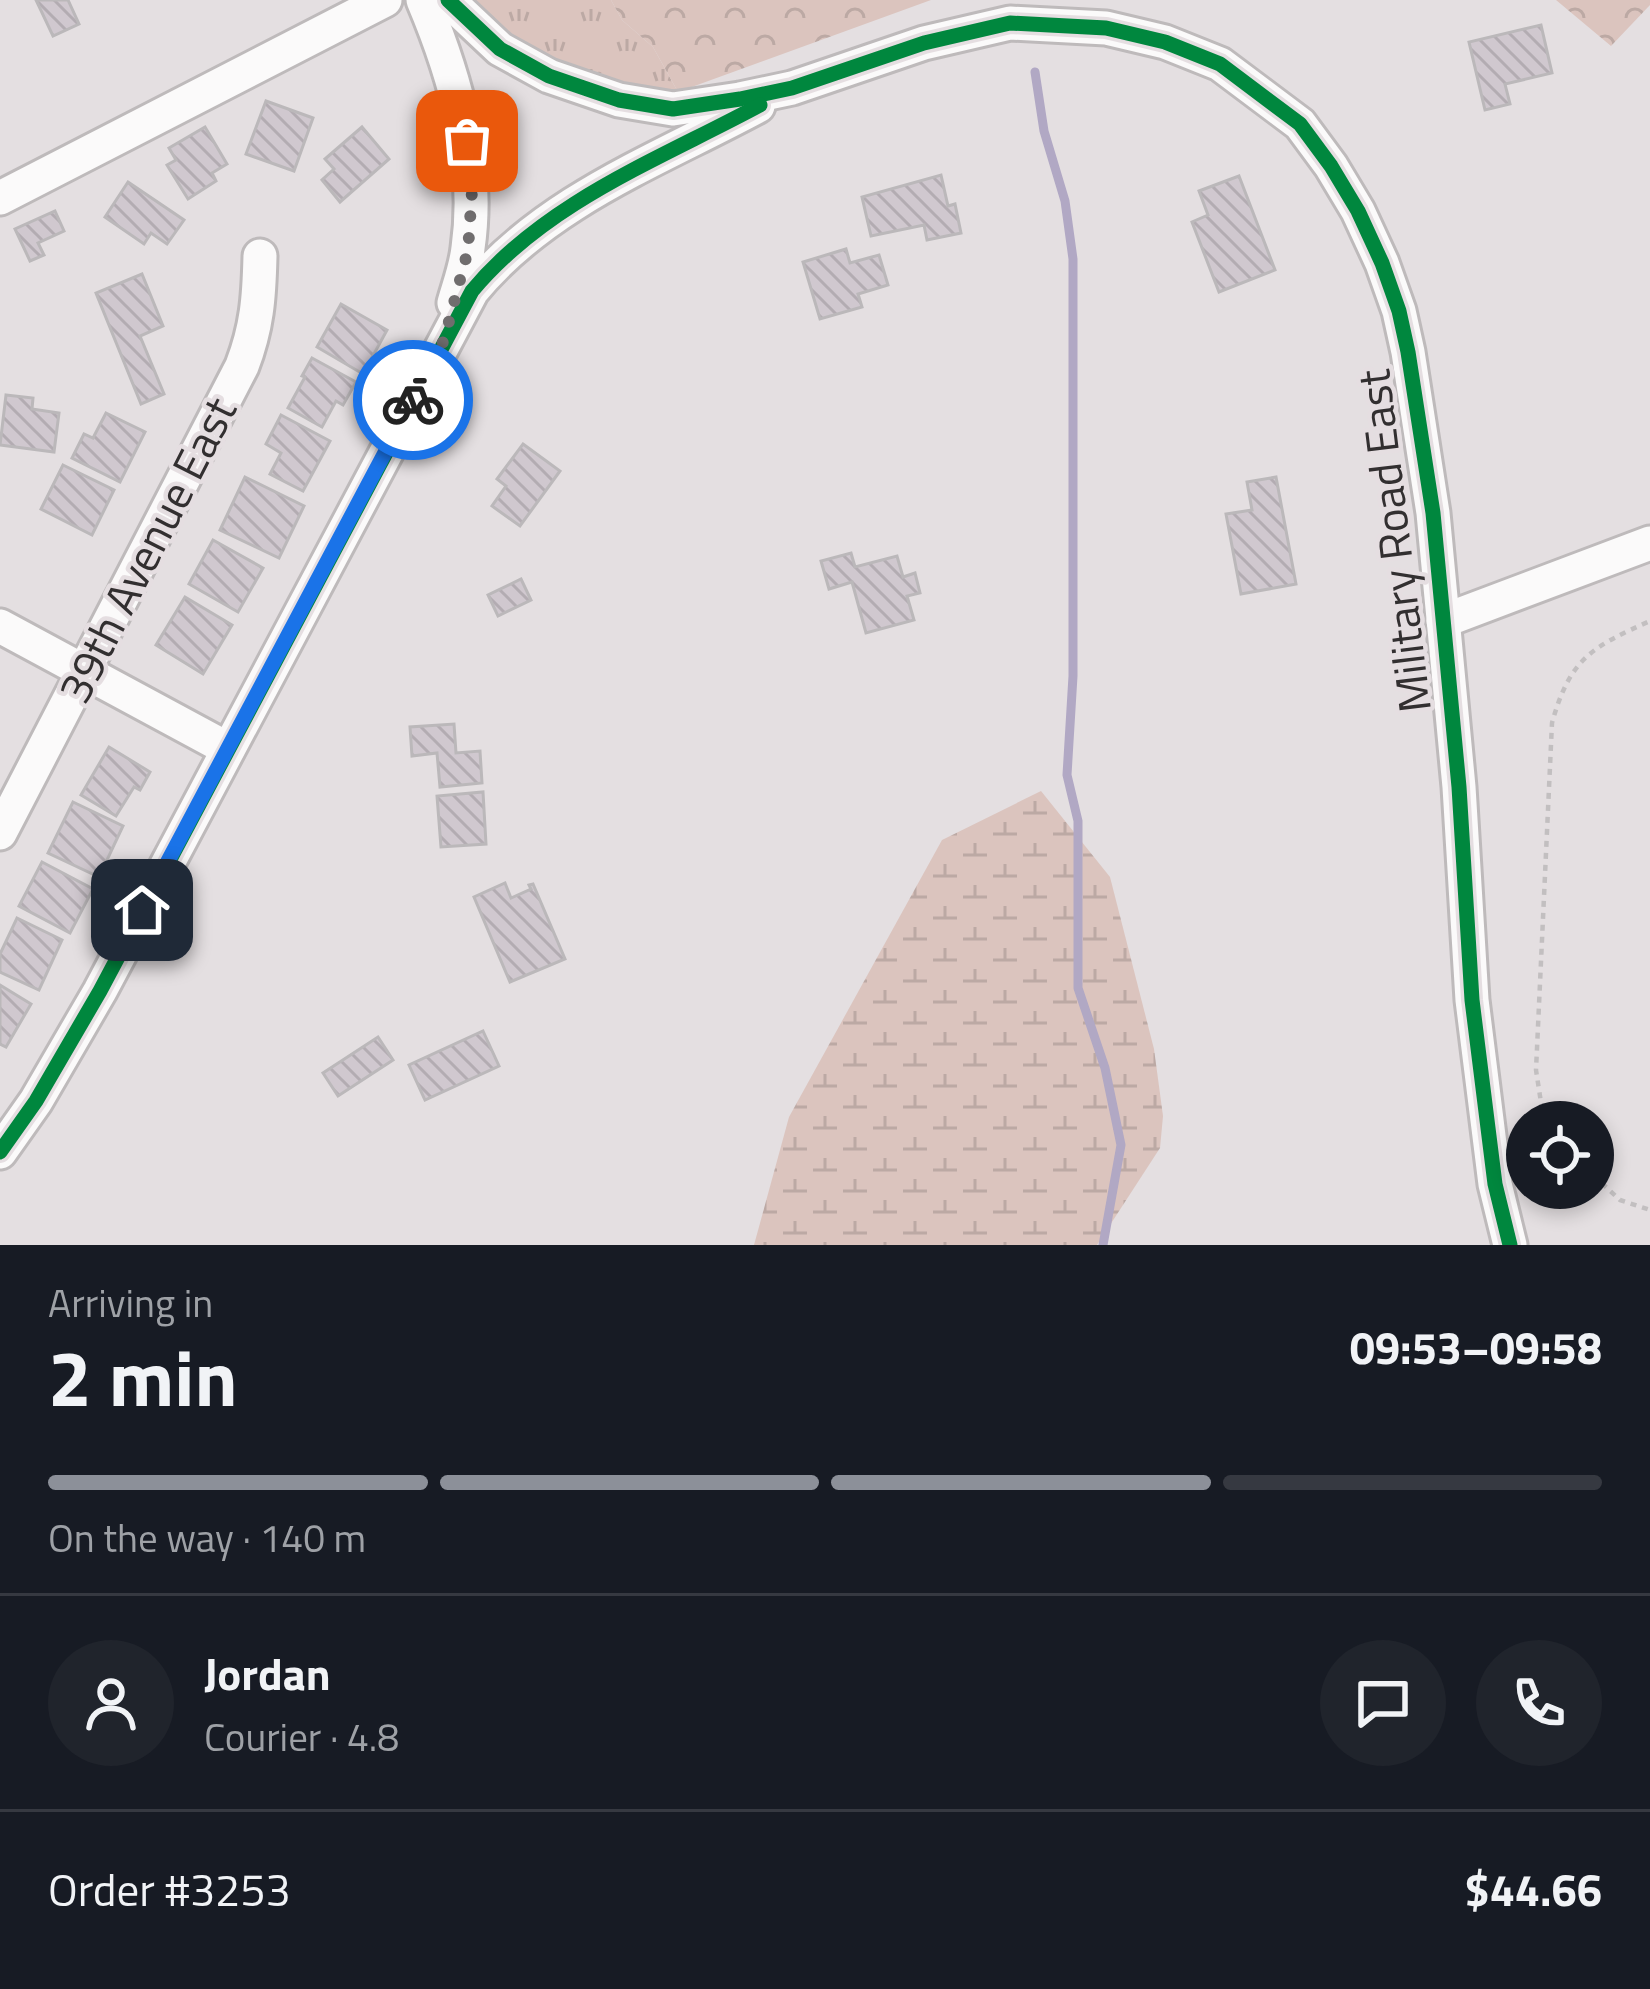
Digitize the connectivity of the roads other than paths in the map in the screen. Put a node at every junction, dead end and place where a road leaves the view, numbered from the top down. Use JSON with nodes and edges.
{"nodes":[{"id":1,"x":386,"y":0,"type":"edge"},
{"id":2,"x":423,"y":0,"type":"edge"},
{"id":3,"x":448,"y":0,"type":"edge"},
{"id":4,"x":792,"y":88,"type":"junction"},
{"id":5,"x":0,"y":198,"type":"edge"},
{"id":6,"x":260,"y":256,"type":"dead end"},
{"id":7,"x":444,"y":340,"type":"junction"},
{"id":8,"x":1650,"y":543,"type":"edge"},
{"id":9,"x":1444,"y":621,"type":"junction"},
{"id":10,"x":0,"y":626,"type":"edge"},
{"id":11,"x":85,"y":672,"type":"junction"},
{"id":12,"x":228,"y":749,"type":"junction"},
{"id":13,"x":0,"y":833,"type":"edge"},
{"id":14,"x":0,"y":1152,"type":"edge"},
{"id":15,"x":1510,"y":1245,"type":"edge"}],
"edges":[{"from":1,"to":5,"type":"street"},
{"from":2,"to":7,"type":"street"},
{"from":3,"to":4,"type":"street","name":"Military Road East"},
{"from":4,"to":7,"type":"street"},
{"from":4,"to":9,"type":"street","name":"Military Road East"},
{"from":6,"to":11,"type":"street","name":"39th Avenue East"},
{"from":7,"to":12,"type":"street"},
{"from":8,"to":9,"type":"street"},
{"from":9,"to":15,"type":"street","name":"Military Road East"},
{"from":10,"to":11,"type":"street"},
{"from":11,"to":12,"type":"street"},
{"from":11,"to":13,"type":"street","name":"39th Avenue East"},
{"from":12,"to":14,"type":"street"}]}
